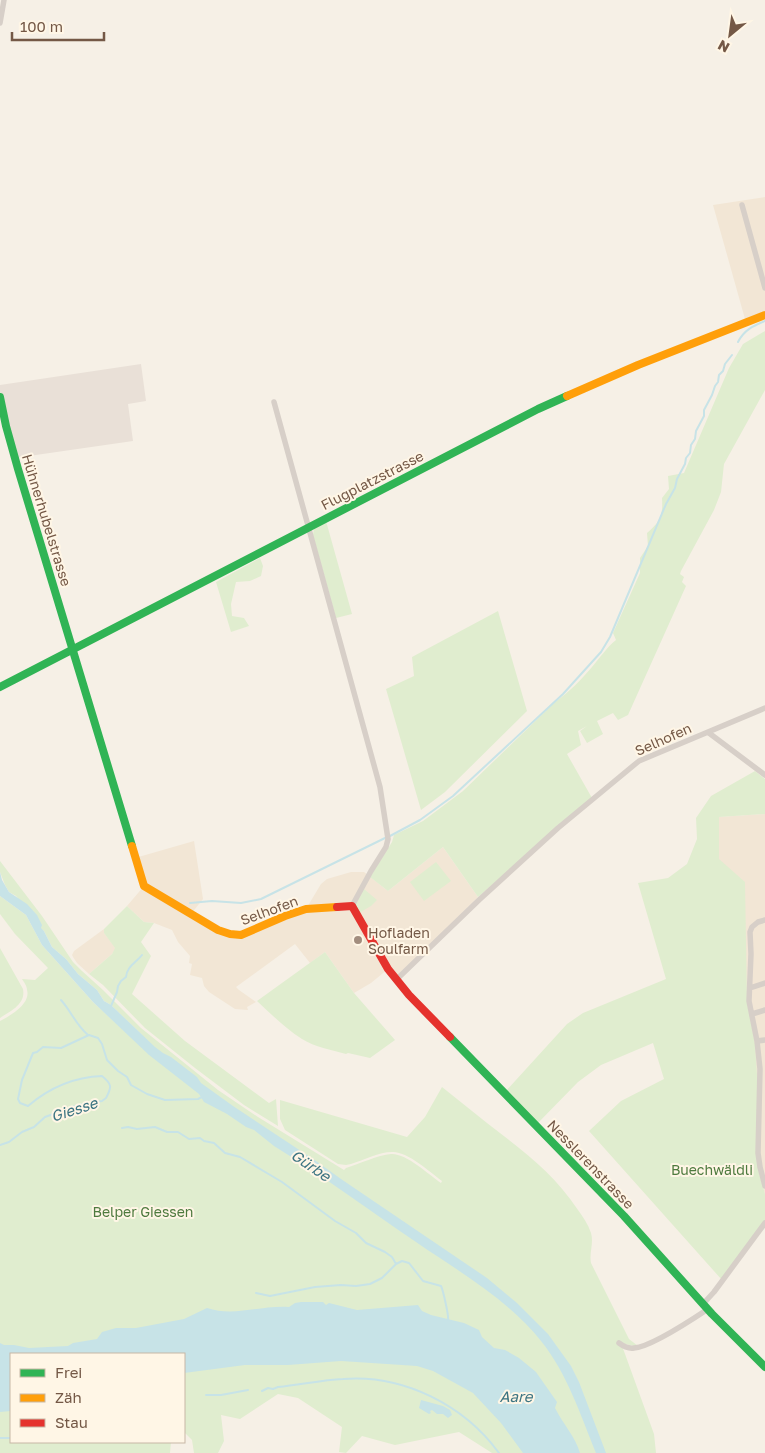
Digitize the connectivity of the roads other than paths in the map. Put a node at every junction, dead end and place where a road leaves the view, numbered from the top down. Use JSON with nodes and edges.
{"nodes":[{"id":1,"x":4,"y":0,"type":"edge"},
{"id":2,"x":0,"y":23,"type":"edge"},
{"id":3,"x":742,"y":205,"type":"dead end"},
{"id":4,"x":765,"y":288,"type":"edge"},
{"id":5,"x":765,"y":315,"type":"edge"},
{"id":6,"x":0,"y":398,"type":"edge"},
{"id":7,"x":274,"y":402,"type":"dead end"},
{"id":8,"x":309,"y":527,"type":"junction"},
{"id":9,"x":73,"y":649,"type":"junction"},
{"id":10,"x":0,"y":687,"type":"edge"},
{"id":11,"x":765,"y":708,"type":"edge"},
{"id":12,"x":709,"y":732,"type":"junction"},
{"id":13,"x":765,"y":775,"type":"edge"},
{"id":14,"x":352,"y":906,"type":"junction"},
{"id":15,"x":765,"y":920,"type":"edge"},
{"id":16,"x":396,"y":980,"type":"junction"},
{"id":17,"x":765,"y":982,"type":"edge"},
{"id":18,"x":750,"y":988,"type":"junction"},
{"id":19,"x":765,"y":1010,"type":"edge"},
{"id":20,"x":752,"y":1014,"type":"junction"},
{"id":21,"x":765,"y":1040,"type":"edge"},
{"id":22,"x":757,"y":1041,"type":"junction"},
{"id":23,"x":765,"y":1186,"type":"edge"},
{"id":24,"x":765,"y":1223,"type":"edge"},
{"id":25,"x":706,"y":1307,"type":"junction"},
{"id":26,"x":619,"y":1343,"type":"dead end"},
{"id":27,"x":765,"y":1368,"type":"edge"}],
"edges":[{"from":1,"to":2,"type":"street"},
{"from":3,"to":4,"type":"street"},
{"from":5,"to":8,"type":"street","name":"Flugplatzstrasse"},
{"from":6,"to":9,"type":"street","name":"Hühnerhubelstrasse"},
{"from":7,"to":8,"type":"street"},
{"from":8,"to":9,"type":"street","name":"Flugplatzstrasse"},
{"from":8,"to":14,"type":"street"},
{"from":9,"to":10,"type":"street","name":"Flugplatzstrasse"},
{"from":9,"to":14,"type":"street","name":"Selhofen"},
{"from":11,"to":12,"type":"street","name":"Selhofen"},
{"from":12,"to":13,"type":"street"},
{"from":12,"to":16,"type":"street","name":"Selhofen"},
{"from":14,"to":16,"type":"street"},
{"from":15,"to":18,"type":"street"},
{"from":16,"to":25,"type":"street","name":"Nesslerenstrasse"},
{"from":17,"to":18,"type":"street"},
{"from":18,"to":20,"type":"street"},
{"from":19,"to":20,"type":"street"},
{"from":20,"to":22,"type":"street"},
{"from":21,"to":22,"type":"street"},
{"from":22,"to":23,"type":"street"},
{"from":24,"to":25,"type":"street"},
{"from":25,"to":26,"type":"street"},
{"from":25,"to":27,"type":"street","name":"Nesslerenstrasse"}]}
